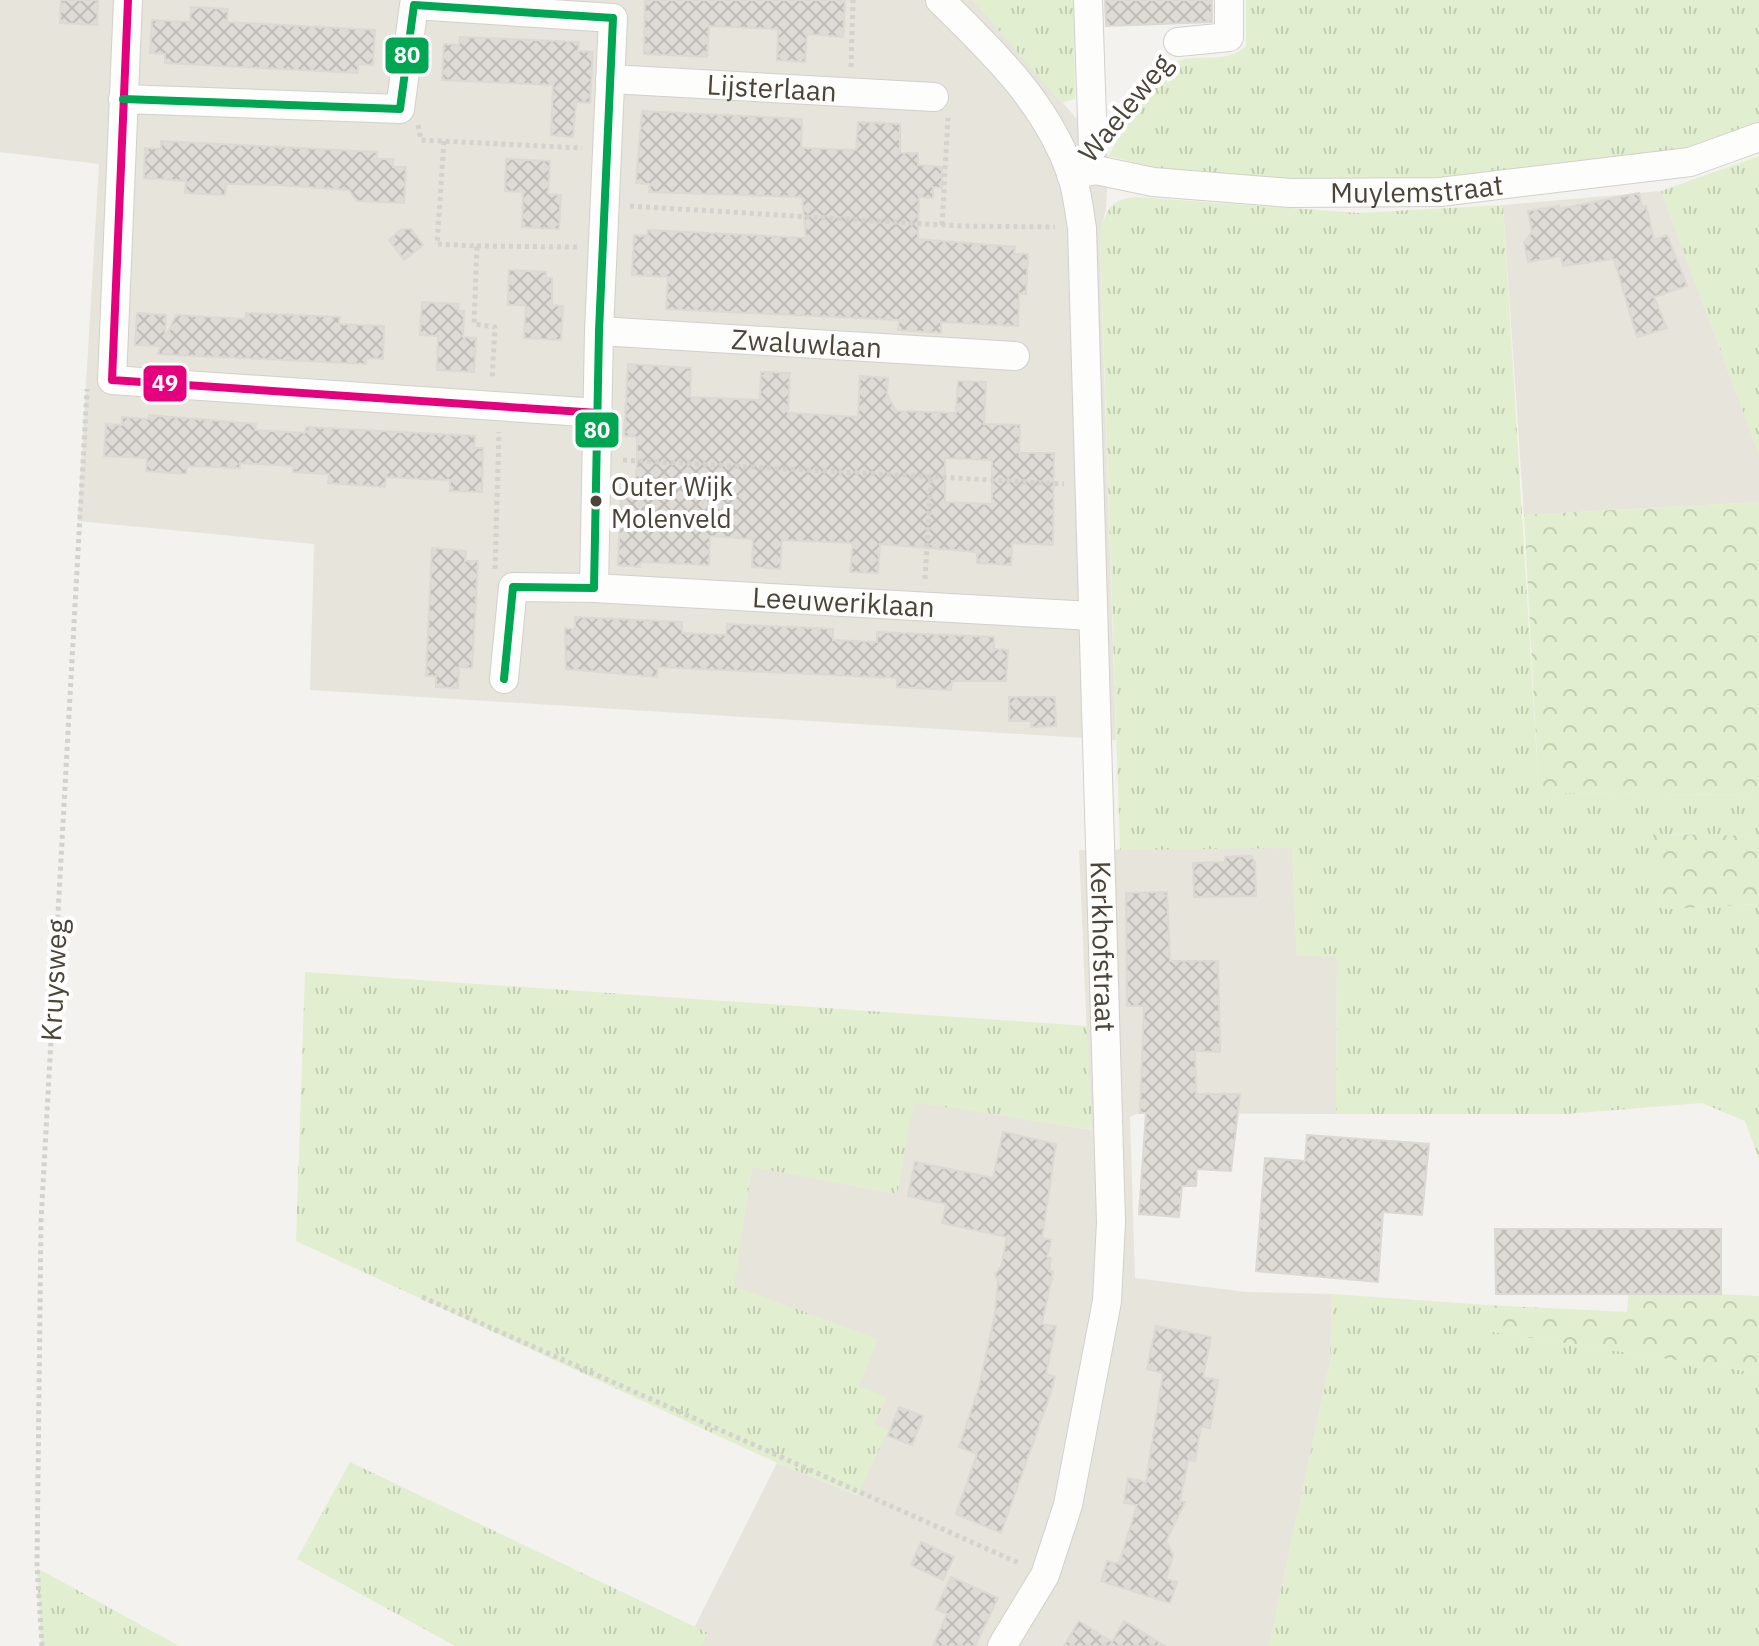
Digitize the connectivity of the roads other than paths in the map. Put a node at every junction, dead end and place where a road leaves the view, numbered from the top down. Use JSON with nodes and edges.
{"nodes":[{"id":1,"x":128,"y":0,"type":"edge"},
{"id":2,"x":940,"y":0,"type":"edge"},
{"id":3,"x":1088,"y":0,"type":"edge"},
{"id":4,"x":1229,"y":0,"type":"edge"},
{"id":5,"x":1178,"y":42,"type":"road end"},
{"id":6,"x":610,"y":79,"type":"junction"},
{"id":7,"x":934,"y":97,"type":"road end"},
{"id":8,"x":123,"y":99,"type":"junction"},
{"id":9,"x":1759,"y":137,"type":"edge"},
{"id":10,"x":1093,"y":148,"type":"road end"},
{"id":11,"x":1071,"y":175,"type":"junction"},
{"id":12,"x":599,"y":331,"type":"junction"},
{"id":13,"x":1015,"y":356,"type":"dead end"},
{"id":14,"x":598,"y":413,"type":"junction"},
{"id":15,"x":594,"y":588,"type":"junction"},
{"id":16,"x":1092,"y":616,"type":"junction"},
{"id":17,"x":504,"y":679,"type":"dead end"},
{"id":18,"x":1002,"y":1646,"type":"edge"}],
"edges":[{"from":1,"to":8,"type":"street"},
{"from":2,"to":11,"type":"street","name":"Kerkhofstraat"},
{"from":3,"to":10,"type":"street"},
{"from":4,"to":5,"type":"street"},
{"from":6,"to":7,"type":"street","name":"Lijsterlaan"},
{"from":6,"to":8,"type":"street"},
{"from":6,"to":12,"type":"street"},
{"from":8,"to":14,"type":"street"},
{"from":9,"to":11,"type":"street","name":"Muylemstraat"},
{"from":11,"to":16,"type":"street","name":"Kerkhofstraat"},
{"from":12,"to":13,"type":"street","name":"Zwaluwlaan"},
{"from":12,"to":14,"type":"street"},
{"from":14,"to":15,"type":"street"},
{"from":15,"to":16,"type":"street","name":"Leeuweriklaan"},
{"from":15,"to":17,"type":"street","name":"Leeuweriklaan"},
{"from":16,"to":18,"type":"street","name":"Kerkhofstraat"}]}
